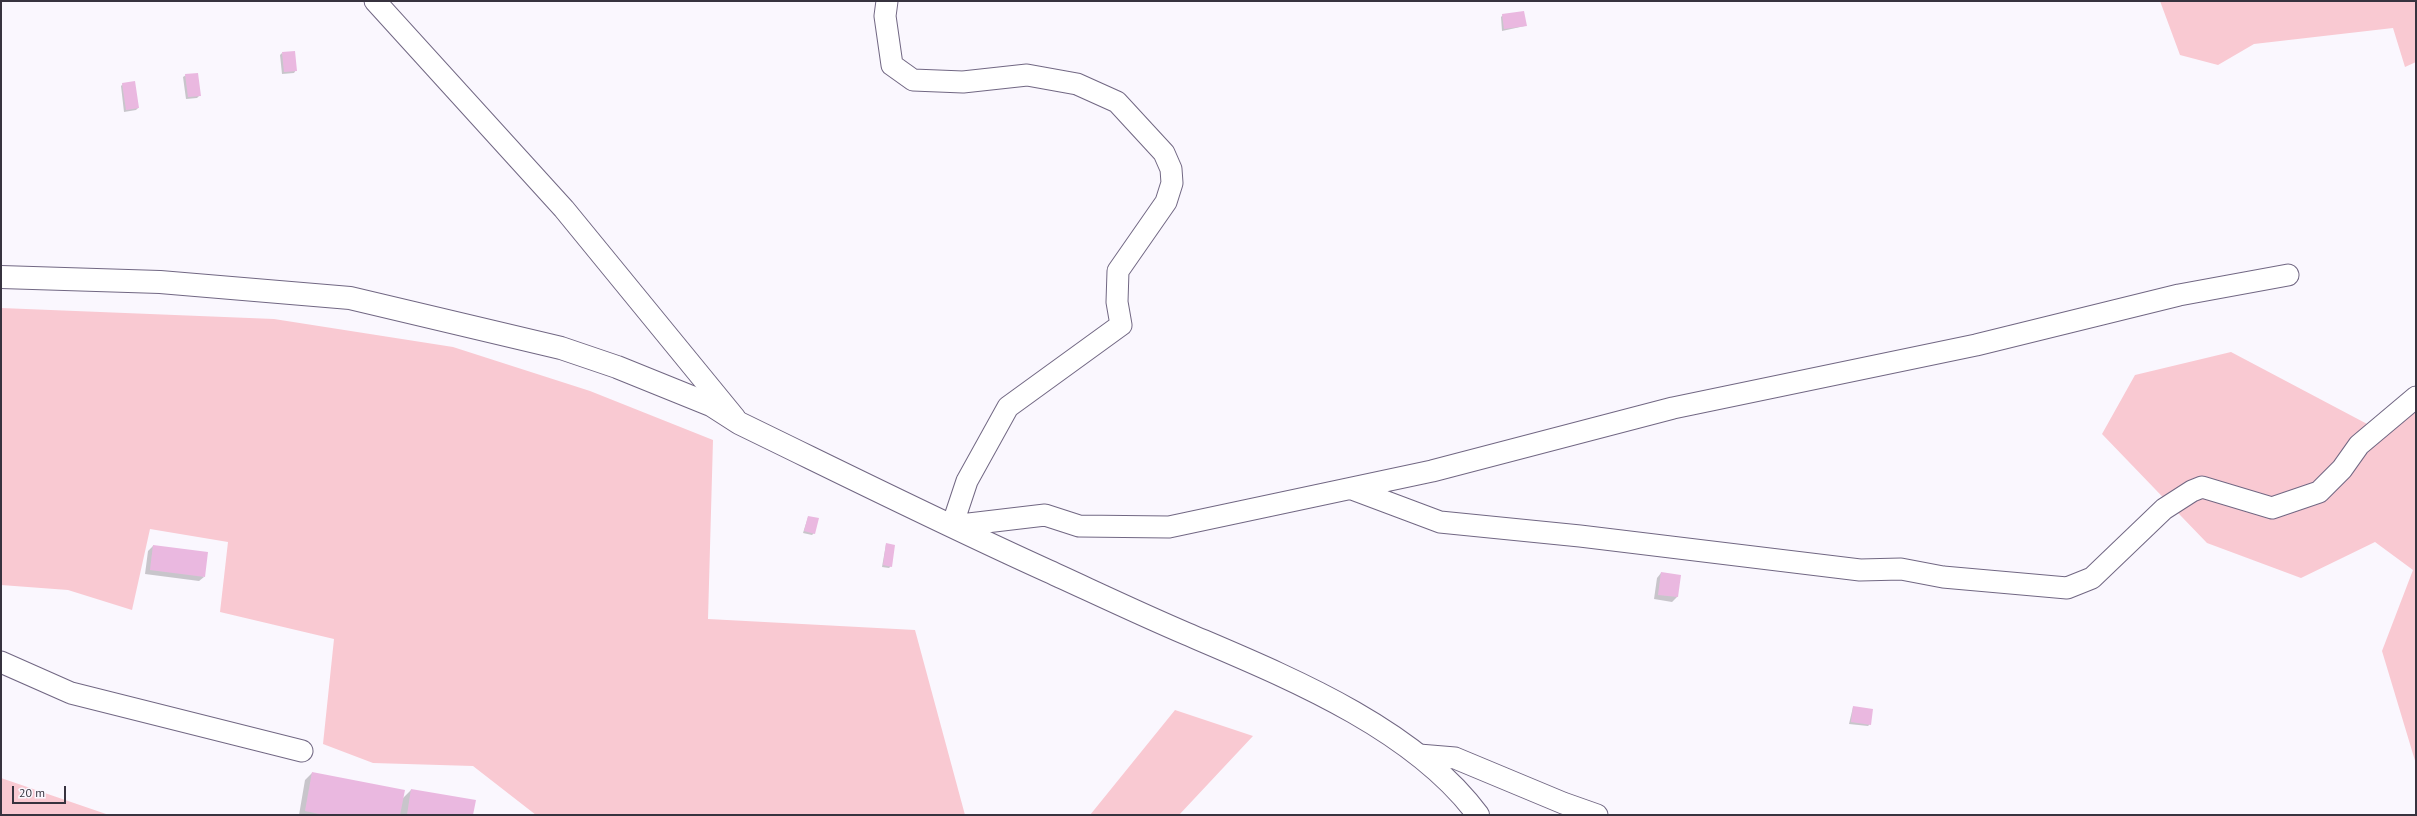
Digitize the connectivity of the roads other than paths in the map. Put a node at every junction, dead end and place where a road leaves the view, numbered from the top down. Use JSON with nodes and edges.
{"nodes":[{"id":1,"x":375,"y":1,"type":"edge"},
{"id":2,"x":887,"y":1,"type":"edge"},
{"id":3,"x":2288,"y":275,"type":"dead end"},
{"id":4,"x":1,"y":277,"type":"edge"},
{"id":5,"x":2416,"y":397,"type":"edge"},
{"id":6,"x":739,"y":423,"type":"junction"},
{"id":7,"x":1352,"y":489,"type":"junction"},
{"id":8,"x":952,"y":526,"type":"junction"},
{"id":9,"x":1,"y":662,"type":"edge"},
{"id":10,"x":302,"y":751,"type":"dead end"},
{"id":11,"x":1419,"y":755,"type":"junction"},
{"id":12,"x":1478,"y":815,"type":"edge"},
{"id":13,"x":1597,"y":815,"type":"edge"}],
"edges":[{"from":1,"to":6,"type":"street"},
{"from":2,"to":8,"type":"street"},
{"from":3,"to":7,"type":"street"},
{"from":4,"to":6,"type":"main road"},
{"from":5,"to":7,"type":"street"},
{"from":6,"to":8,"type":"main road"},
{"from":7,"to":8,"type":"street"},
{"from":8,"to":11,"type":"main road"},
{"from":9,"to":10,"type":"street"},
{"from":11,"to":12,"type":"main road"},
{"from":11,"to":13,"type":"street"}]}
